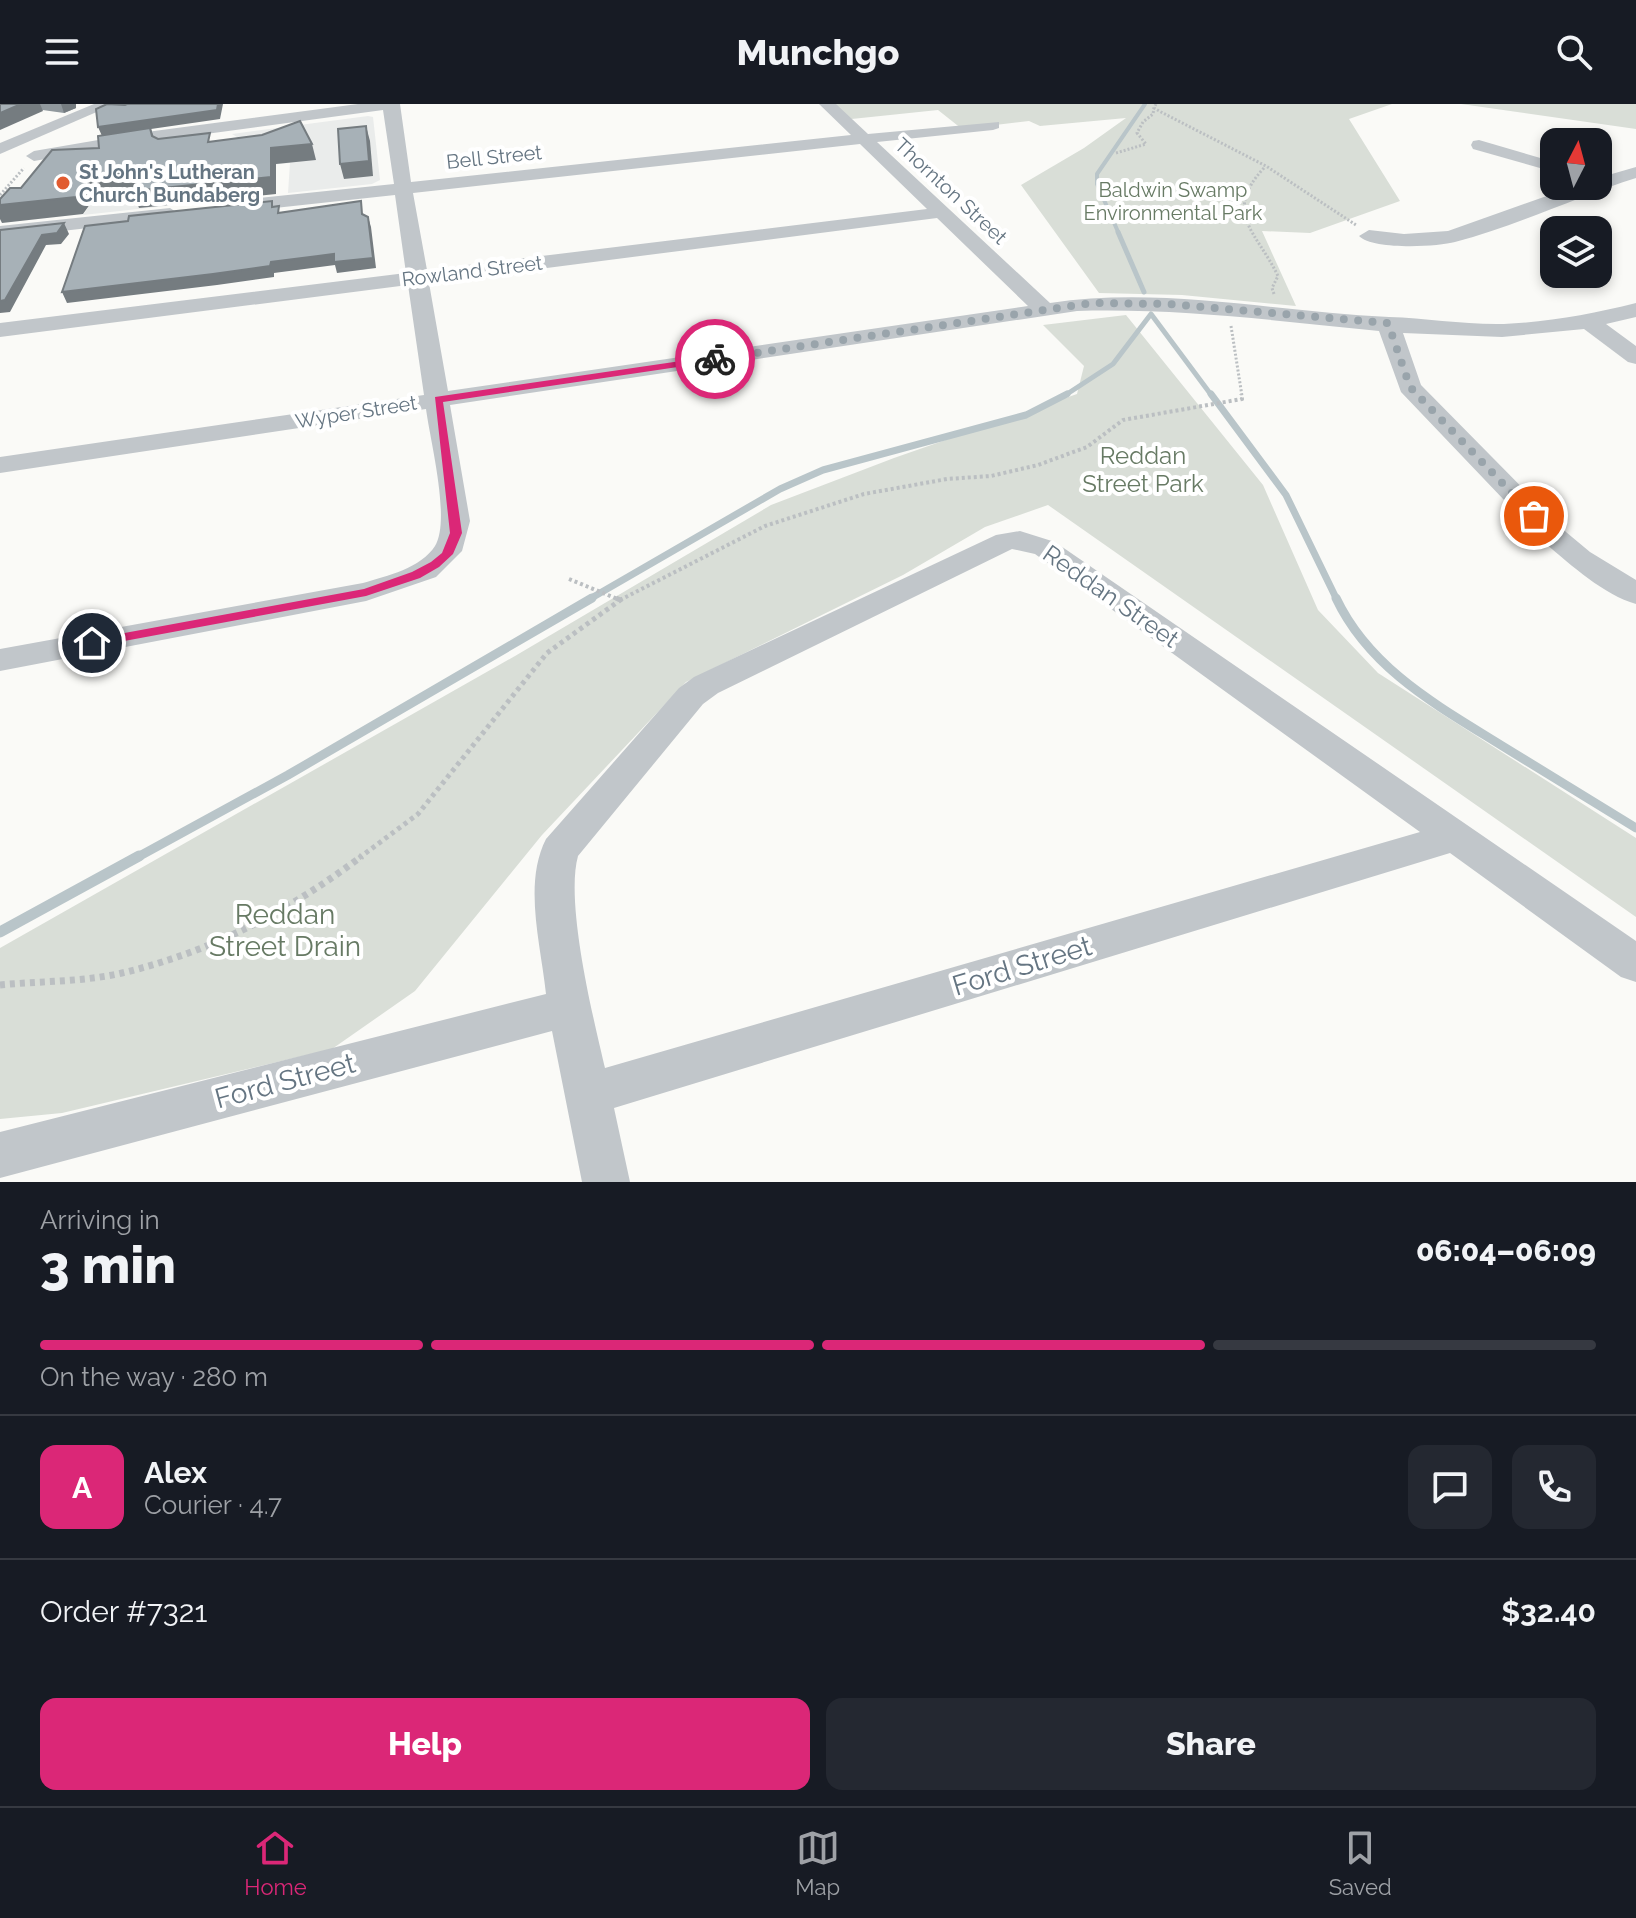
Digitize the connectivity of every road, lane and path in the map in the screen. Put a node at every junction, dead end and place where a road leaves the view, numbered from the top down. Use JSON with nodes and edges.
{"nodes":[{"id":1,"x":107,"y":104,"type":"edge"},
{"id":2,"x":391,"y":104,"type":"edge"},
{"id":3,"x":827,"y":104,"type":"edge"},
{"id":4,"x":1155,"y":106,"type":"edge"},
{"id":5,"x":68,"y":122,"type":"junction"},
{"id":6,"x":993,"y":125,"type":"dead end"},
{"id":7,"x":863,"y":139,"type":"junction"},
{"id":8,"x":1479,"y":145,"type":"dead end"},
{"id":9,"x":0,"y":149,"type":"edge"},
{"id":10,"x":1116,"y":153,"type":"dead end"},
{"id":11,"x":21,"y":158,"type":"edge"},
{"id":12,"x":1540,"y":163,"type":"edge"},
{"id":13,"x":1264,"y":168,"type":"junction"},
{"id":14,"x":1636,"y":172,"type":"edge"},
{"id":15,"x":1612,"y":179,"type":"edge"},
{"id":16,"x":404,"y":189,"type":"junction"},
{"id":17,"x":1552,"y":200,"type":"edge"},
{"id":18,"x":217,"y":209,"type":"edge"},
{"id":19,"x":186,"y":212,"type":"edge"},
{"id":20,"x":944,"y":212,"type":"junction"},
{"id":21,"x":0,"y":232,"type":"edge"},
{"id":22,"x":1369,"y":236,"type":"joint"},
{"id":23,"x":420,"y":277,"type":"junction"},
{"id":24,"x":1275,"y":297,"type":"dead end"},
{"id":25,"x":1045,"y":310,"type":"junction"},
{"id":26,"x":1636,"y":310,"type":"edge"},
{"id":27,"x":1230,"y":318,"type":"dead end"},
{"id":28,"x":1588,"y":321,"type":"junction"},
{"id":29,"x":1388,"y":323,"type":"junction"},
{"id":30,"x":0,"y":330,"type":"edge"},
{"id":31,"x":1636,"y":357,"type":"edge"},
{"id":32,"x":438,"y":399,"type":"junction"},
{"id":33,"x":0,"y":465,"type":"edge"},
{"id":34,"x":571,"y":580,"type":"dead end"},
{"id":35,"x":1636,"y":594,"type":"edge"},
{"id":36,"x":617,"y":600,"type":"junction"},
{"id":37,"x":0,"y":660,"type":"edge"},
{"id":38,"x":1454,"y":837,"type":"junction"},
{"id":39,"x":1636,"y":964,"type":"edge"},
{"id":40,"x":0,"y":985,"type":"edge"},
{"id":41,"x":569,"y":1007,"type":"junction"},
{"id":42,"x":590,"y":1094,"type":"junction"},
{"id":43,"x":0,"y":1155,"type":"edge"},
{"id":44,"x":606,"y":1182,"type":"edge"}],
"edges":[{"from":1,"to":5,"type":"street"},
{"from":2,"to":11,"type":"street"},
{"from":2,"to":16,"type":"street"},
{"from":3,"to":7,"type":"street","name":"Thornton Street"},
{"from":4,"to":10,"type":"path"},
{"from":4,"to":13,"type":"path"},
{"from":5,"to":9,"type":"street"},
{"from":5,"to":11,"type":"street"},
{"from":6,"to":7,"type":"street","name":"Bell Street"},
{"from":7,"to":16,"type":"street","name":"Bell Street"},
{"from":7,"to":20,"type":"street","name":"Thornton Street"},
{"from":8,"to":12,"type":"street"},
{"from":9,"to":11,"type":"street"},
{"from":13,"to":22,"type":"path"},
{"from":13,"to":24,"type":"path"},
{"from":14,"to":15,"type":"street"},
{"from":16,"to":18,"type":"street","name":"Bell Street"},
{"from":16,"to":23,"type":"street"},
{"from":17,"to":22,"type":"street"},
{"from":19,"to":21,"type":"street"},
{"from":20,"to":23,"type":"street","name":"Rowland Street"},
{"from":20,"to":25,"type":"street","name":"Thornton Street"},
{"from":23,"to":30,"type":"street","name":"Rowland Street"},
{"from":23,"to":32,"type":"street"},
{"from":25,"to":29,"type":"street","name":"Wyper Street"},
{"from":25,"to":32,"type":"street","name":"Wyper Street"},
{"from":26,"to":28,"type":"street","name":"Wyper Street"},
{"from":27,"to":36,"type":"path"},
{"from":28,"to":29,"type":"street","name":"Wyper Street"},
{"from":28,"to":31,"type":"street"},
{"from":29,"to":35,"type":"street"},
{"from":32,"to":33,"type":"street","name":"Wyper Street"},
{"from":32,"to":37,"type":"street"},
{"from":34,"to":36,"type":"path"},
{"from":36,"to":40,"type":"path"},
{"from":38,"to":39,"type":"street","name":"Reddan Street"},
{"from":38,"to":41,"type":"street","name":"Reddan Street"},
{"from":38,"to":42,"type":"street","name":"Ford Street"},
{"from":41,"to":42,"type":"street","name":"Reddan Street"},
{"from":41,"to":43,"type":"street","name":"Ford Street"},
{"from":42,"to":44,"type":"street","name":"Reddan Street"}]}
